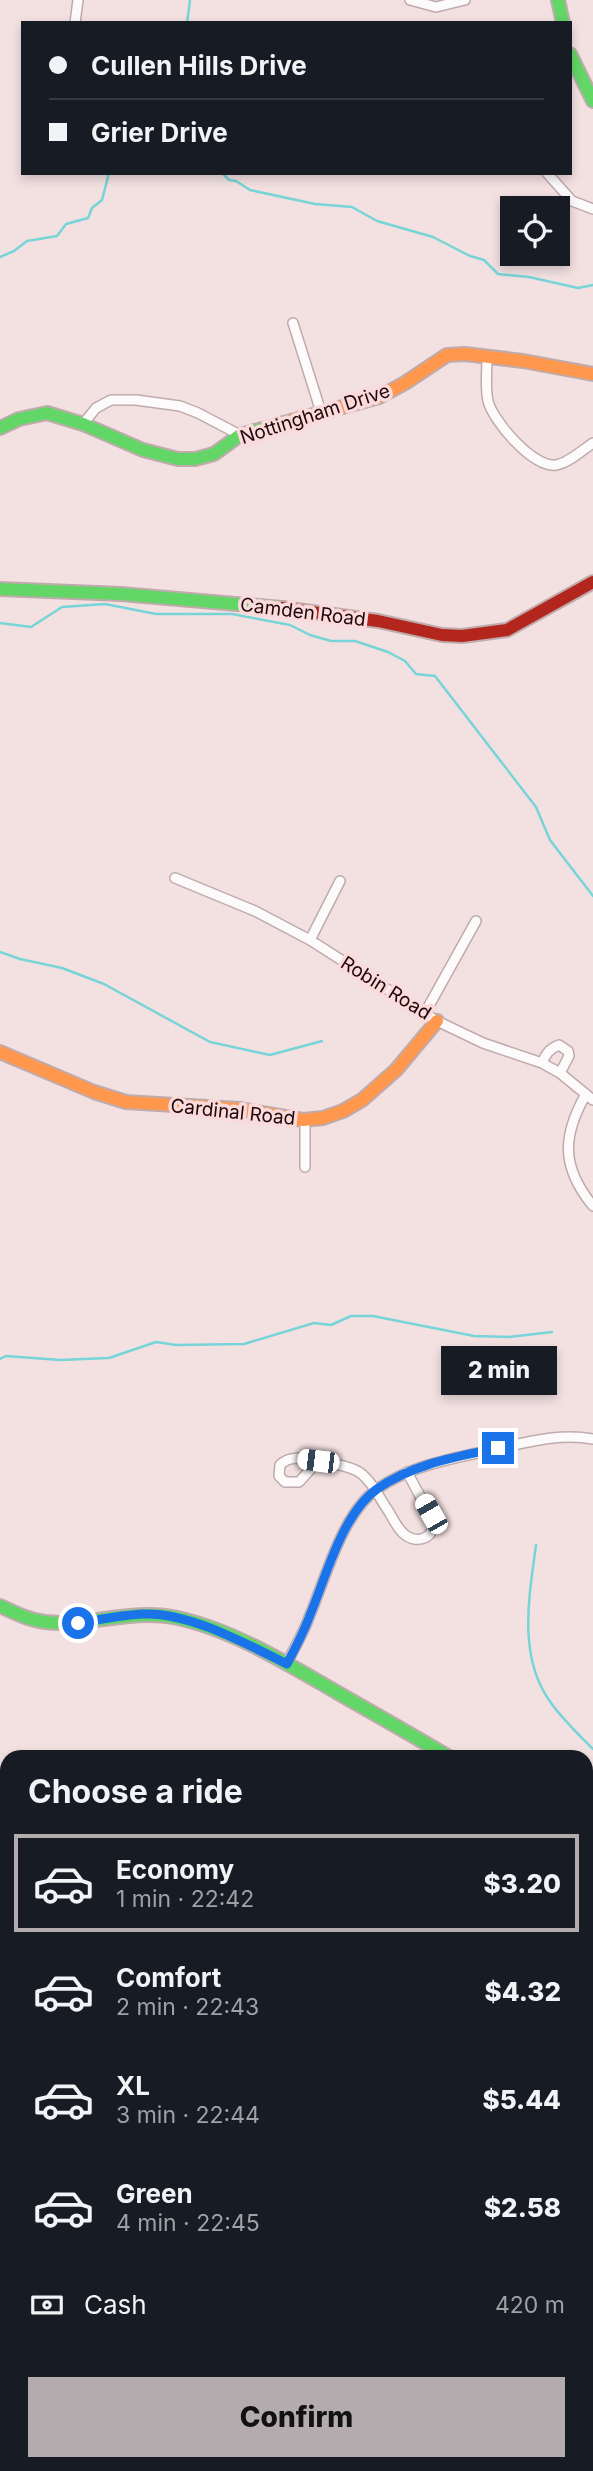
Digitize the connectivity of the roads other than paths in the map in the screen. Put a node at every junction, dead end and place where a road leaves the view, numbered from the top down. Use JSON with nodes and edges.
{"nodes":[{"id":1,"x":78,"y":0,"type":"edge"},
{"id":2,"x":410,"y":0,"type":"edge"},
{"id":3,"x":465,"y":0,"type":"edge"},
{"id":4,"x":558,"y":0,"type":"edge"},
{"id":5,"x":75,"y":21,"type":"edge"},
{"id":6,"x":563,"y":21,"type":"edge"},
{"id":7,"x":572,"y":58,"type":"edge"},
{"id":8,"x":593,"y":101,"type":"edge"},
{"id":9,"x":549,"y":175,"type":"edge"},
{"id":10,"x":593,"y":209,"type":"edge"},
{"id":11,"x":293,"y":323,"type":"dead end"},
{"id":12,"x":487,"y":358,"type":"junction"},
{"id":13,"x":593,"y":374,"type":"edge"},
{"id":14,"x":321,"y":412,"type":"junction"},
{"id":15,"x":83,"y":425,"type":"junction"},
{"id":16,"x":0,"y":428,"type":"edge"},
{"id":17,"x":240,"y":435,"type":"junction"},
{"id":18,"x":593,"y":443,"type":"edge"},
{"id":19,"x":593,"y":582,"type":"edge"},
{"id":20,"x":0,"y":589,"type":"edge"},
{"id":21,"x":175,"y":878,"type":"dead end"},
{"id":22,"x":340,"y":881,"type":"dead end"},
{"id":23,"x":476,"y":921,"type":"dead end"},
{"id":24,"x":310,"y":940,"type":"junction"},
{"id":25,"x":426,"y":1011,"type":"junction"},
{"id":26,"x":437,"y":1021,"type":"junction"},
{"id":27,"x":0,"y":1052,"type":"edge"},
{"id":28,"x":542,"y":1063,"type":"junction"},
{"id":29,"x":560,"y":1073,"type":"junction"},
{"id":30,"x":590,"y":1097,"type":"edge"},
{"id":31,"x":305,"y":1120,"type":"junction"},
{"id":32,"x":305,"y":1167,"type":"dead end"},
{"id":33,"x":593,"y":1206,"type":"edge"},
{"id":34,"x":593,"y":1439,"type":"edge"},
{"id":35,"x":318,"y":1461,"type":"dead end"},
{"id":36,"x":407,"y":1472,"type":"junction"},
{"id":37,"x":375,"y":1490,"type":"junction"},
{"id":38,"x":0,"y":1606,"type":"edge"},
{"id":39,"x":287,"y":1664,"type":"junction"},
{"id":40,"x":437,"y":1750,"type":"edge"}],
"edges":[{"from":1,"to":5,"type":"street"},
{"from":2,"to":3,"type":"street"},
{"from":4,"to":6,"type":"street"},
{"from":7,"to":8,"type":"street"},
{"from":9,"to":10,"type":"street"},
{"from":11,"to":14,"type":"street"},
{"from":12,"to":13,"type":"street","name":"Nottingham Drive"},
{"from":12,"to":14,"type":"street","name":"Nottingham Drive"},
{"from":12,"to":18,"type":"street"},
{"from":14,"to":17,"type":"street","name":"Nottingham Drive"},
{"from":15,"to":16,"type":"street","name":"Nottingham Drive"},
{"from":15,"to":17,"type":"street","name":"Nottingham Drive"},
{"from":15,"to":17,"type":"street"},
{"from":19,"to":20,"type":"street","name":"Camden Road"},
{"from":21,"to":24,"type":"street","name":"Robin Road"},
{"from":22,"to":24,"type":"street"},
{"from":23,"to":25,"type":"street"},
{"from":24,"to":25,"type":"street","name":"Robin Road"},
{"from":25,"to":26,"type":"street","name":"Robin Road"},
{"from":26,"to":28,"type":"street","name":"Robin Road"},
{"from":26,"to":31,"type":"street","name":"Cardinal Road"},
{"from":27,"to":31,"type":"street","name":"Cardinal Road"},
{"from":28,"to":29,"type":"street","name":"Robin Road"},
{"from":28,"to":29,"type":"street"},
{"from":29,"to":30,"type":"street","name":"Robin Road"},
{"from":30,"to":33,"type":"street"},
{"from":31,"to":32,"type":"street"},
{"from":34,"to":36,"type":"street"},
{"from":35,"to":37,"type":"street"},
{"from":36,"to":37,"type":"street"},
{"from":36,"to":37,"type":"street"},
{"from":37,"to":39,"type":"street"},
{"from":38,"to":39,"type":"street"},
{"from":39,"to":40,"type":"street"}]}
